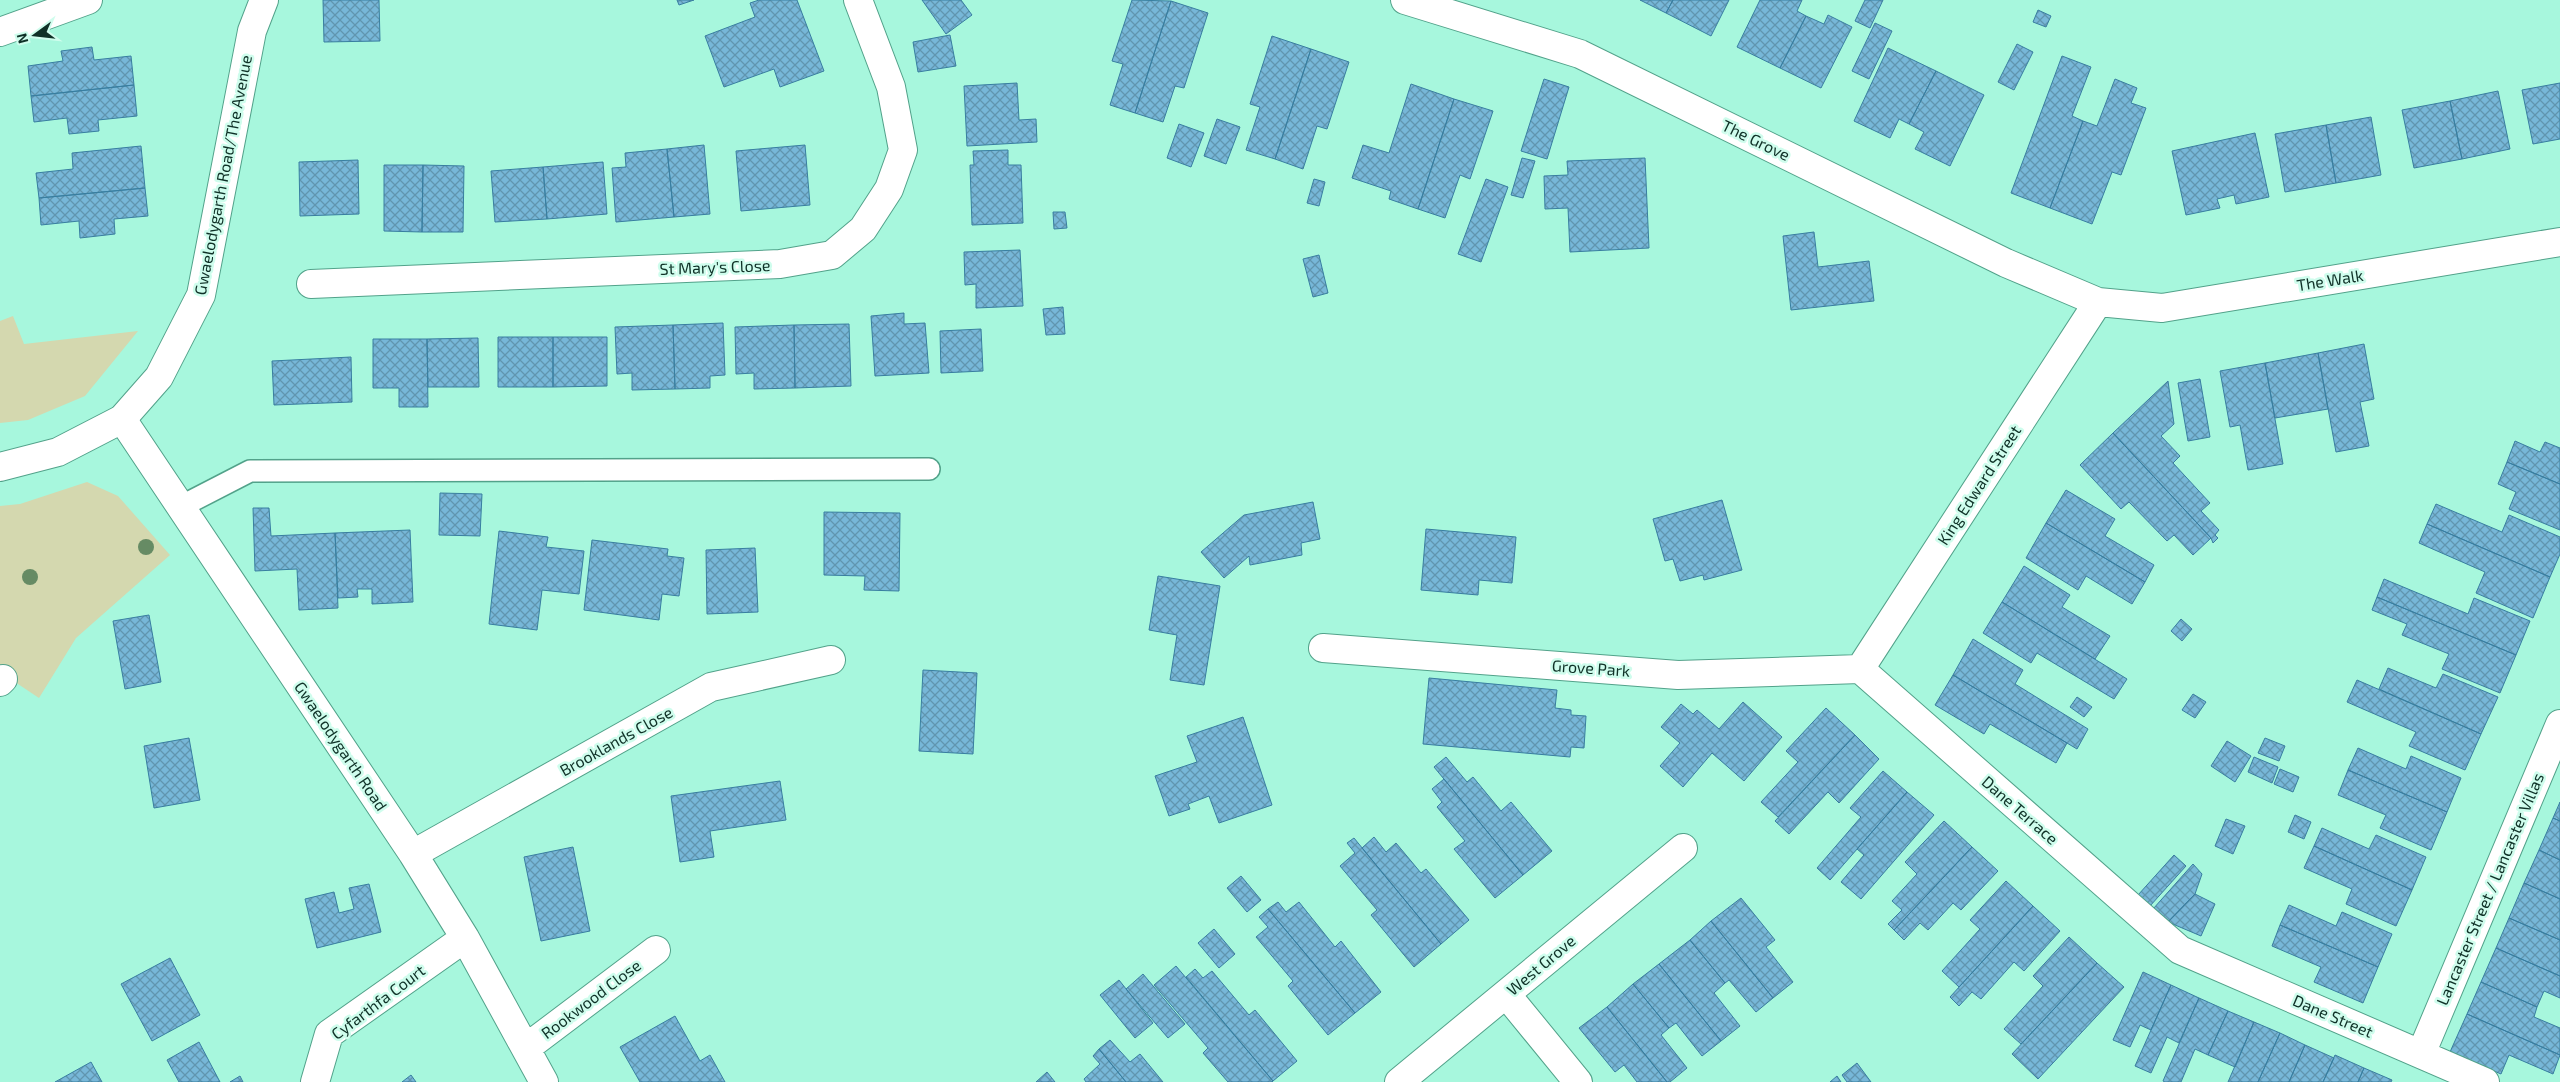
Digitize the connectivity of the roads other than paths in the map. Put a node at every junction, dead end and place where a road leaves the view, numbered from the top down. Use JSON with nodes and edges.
{"nodes":[{"id":1,"x":88,"y":0,"type":"edge"},
{"id":2,"x":264,"y":0,"type":"edge"},
{"id":3,"x":858,"y":0,"type":"edge"},
{"id":4,"x":1405,"y":0,"type":"edge"},
{"id":5,"x":0,"y":32,"type":"edge"},
{"id":6,"x":2560,"y":242,"type":"edge"},
{"id":7,"x":311,"y":284,"type":"dead end"},
{"id":8,"x":2098,"y":302,"type":"junction"},
{"id":9,"x":122,"y":419,"type":"junction"},
{"id":10,"x":0,"y":467,"type":"edge"},
{"id":11,"x":929,"y":469,"type":"dead end"},
{"id":12,"x":182,"y":506,"type":"junction"},
{"id":13,"x":1323,"y":648,"type":"dead end"},
{"id":14,"x":830,"y":660,"type":"dead end"},
{"id":15,"x":1860,"y":668,"type":"junction"},
{"id":16,"x":2560,"y":724,"type":"edge"},
{"id":17,"x":1683,"y":848,"type":"dead end"},
{"id":18,"x":413,"y":854,"type":"junction"},
{"id":19,"x":466,"y":938,"type":"junction"},
{"id":20,"x":656,"y":950,"type":"dead end"},
{"id":21,"x":2180,"y":950,"type":"joint"},
{"id":22,"x":1506,"y":994,"type":"junction"},
{"id":23,"x":526,"y":1048,"type":"junction"},
{"id":24,"x":2420,"y":1054,"type":"junction"},
{"id":25,"x":315,"y":1082,"type":"edge"},
{"id":26,"x":544,"y":1082,"type":"edge"},
{"id":27,"x":1399,"y":1082,"type":"edge"},
{"id":28,"x":1578,"y":1082,"type":"edge"},
{"id":29,"x":2485,"y":1082,"type":"edge"}],
"edges":[{"from":1,"to":5,"type":"street"},
{"from":2,"to":9,"type":"street","name":"Gwaelodygarth Road/The Avenue"},
{"from":3,"to":7,"type":"street","name":"St Mary's Close"},
{"from":4,"to":8,"type":"street","name":"The Grove"},
{"from":6,"to":8,"type":"street","name":"The Walk"},
{"from":8,"to":15,"type":"street","name":"King Edward Street"},
{"from":9,"to":10,"type":"street"},
{"from":9,"to":12,"type":"street","name":"Gwaelodygarth Road"},
{"from":11,"to":12,"type":"lane"},
{"from":12,"to":18,"type":"street","name":"Gwaelodygarth Road"},
{"from":13,"to":15,"type":"street","name":"Grove Park"},
{"from":14,"to":18,"type":"street","name":"Brooklands Close"},
{"from":15,"to":21,"type":"street","name":"Dane Terrace"},
{"from":16,"to":24,"type":"street","name":"Lancaster Street / Lancaster Villas"},
{"from":17,"to":22,"type":"street","name":"West Grove"},
{"from":18,"to":19,"type":"street","name":"Gwaelodygarth Road"},
{"from":19,"to":23,"type":"street","name":"Gwaelodygarth Road"},
{"from":19,"to":25,"type":"street","name":"Cyfarthfa Court"},
{"from":20,"to":23,"type":"street","name":"Rookwood Close"},
{"from":21,"to":24,"type":"street","name":"Dane Street"},
{"from":22,"to":27,"type":"street","name":"West Grove"},
{"from":22,"to":28,"type":"street"},
{"from":23,"to":26,"type":"street","name":"Gwaelodygarth Road"},
{"from":24,"to":29,"type":"street","name":"Dane Street"}]}
